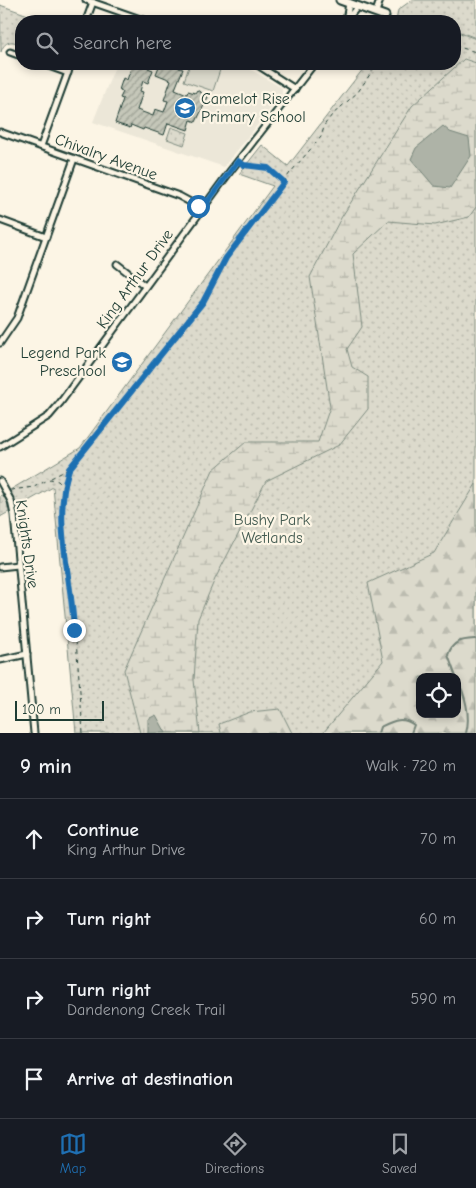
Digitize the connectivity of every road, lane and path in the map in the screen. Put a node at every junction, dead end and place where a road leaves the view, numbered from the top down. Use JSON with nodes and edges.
{"nodes":[{"id":1,"x":86,"y":0,"type":"edge"},
{"id":2,"x":340,"y":0,"type":"edge"},
{"id":3,"x":380,"y":0,"type":"edge"},
{"id":4,"x":93,"y":2,"type":"junction"},
{"id":5,"x":349,"y":3,"type":"junction"},
{"id":6,"x":358,"y":6,"type":"junction"},
{"id":7,"x":376,"y":12,"type":"junction"},
{"id":8,"x":88,"y":15,"type":"edge"},
{"id":9,"x":129,"y":15,"type":"edge"},
{"id":10,"x":347,"y":15,"type":"edge"},
{"id":11,"x":351,"y":15,"type":"edge"},
{"id":12,"x":383,"y":15,"type":"edge"},
{"id":13,"x":461,"y":48,"type":"edge"},
{"id":14,"x":10,"y":52,"type":"dead end"},
{"id":15,"x":476,"y":52,"type":"edge"},
{"id":16,"x":15,"y":54,"type":"edge"},
{"id":17,"x":60,"y":70,"type":"edge"},
{"id":18,"x":69,"y":70,"type":"edge"},
{"id":19,"x":265,"y":70,"type":"edge"},
{"id":20,"x":309,"y":70,"type":"edge"},
{"id":21,"x":373,"y":70,"type":"edge"},
{"id":22,"x":68,"y":73,"type":"junction"},
{"id":23,"x":295,"y":89,"type":"junction"},
{"id":24,"x":0,"y":132,"type":"edge"},
{"id":25,"x":40,"y":146,"type":"junction"},
{"id":26,"x":74,"y":159,"type":"junction"},
{"id":27,"x":238,"y":161,"type":"junction"},
{"id":28,"x":284,"y":182,"type":"junction"},
{"id":29,"x":202,"y":209,"type":"junction"},
{"id":30,"x":0,"y":220,"type":"edge"},
{"id":31,"x":46,"y":237,"type":"junction"},
{"id":32,"x":117,"y":264,"type":"dead end"},
{"id":33,"x":145,"y":286,"type":"junction"},
{"id":34,"x":1,"y":341,"type":"edge"},
{"id":35,"x":0,"y":446,"type":"edge"},
{"id":36,"x":69,"y":469,"type":"junction"},
{"id":37,"x":50,"y":479,"type":"junction"},
{"id":38,"x":0,"y":481,"type":"edge"},
{"id":39,"x":63,"y":487,"type":"junction"},
{"id":40,"x":6,"y":490,"type":"junction"},
{"id":41,"x":18,"y":565,"type":"junction"},
{"id":42,"x":0,"y":567,"type":"edge"},
{"id":43,"x":27,"y":654,"type":"junction"},
{"id":44,"x":0,"y":660,"type":"edge"},
{"id":45,"x":34,"y":733,"type":"edge"},
{"id":46,"x":83,"y":733,"type":"edge"}],
"edges":[{"from":1,"to":4,"type":"street"},
{"from":2,"to":5,"type":"main road"},
{"from":3,"to":7,"type":"street"},
{"from":4,"to":8,"type":"street"},
{"from":4,"to":9,"type":"street"},
{"from":5,"to":6,"type":"main road"},
{"from":5,"to":10,"type":"street"},
{"from":6,"to":7,"type":"main road"},
{"from":6,"to":11,"type":"street"},
{"from":7,"to":12,"type":"main road"},
{"from":13,"to":15,"type":"path"},
{"from":14,"to":16,"type":"street"},
{"from":17,"to":22,"type":"street"},
{"from":18,"to":22,"type":"street"},
{"from":19,"to":23,"type":"street"},
{"from":20,"to":23,"type":"street","name":"King Arthur Drive"},
{"from":21,"to":28,"type":"path"},
{"from":22,"to":25,"type":"street"},
{"from":23,"to":27,"type":"street","name":"King Arthur Drive"},
{"from":24,"to":25,"type":"street","name":"Chivalry Avenue"},
{"from":25,"to":26,"type":"street","name":"Chivalry Avenue"},
{"from":26,"to":29,"type":"street","name":"Chivalry Avenue"},
{"from":26,"to":31,"type":"street"},
{"from":27,"to":28,"type":"path"},
{"from":27,"to":29,"type":"street","name":"King Arthur Drive"},
{"from":28,"to":36,"type":"path"},
{"from":29,"to":33,"type":"street","name":"King Arthur Drive"},
{"from":30,"to":31,"type":"street"},
{"from":31,"to":34,"type":"street"},
{"from":32,"to":33,"type":"street"},
{"from":33,"to":35,"type":"street","name":"King Arthur Drive"},
{"from":36,"to":37,"type":"path"},
{"from":36,"to":39,"type":"path"},
{"from":37,"to":39,"type":"path"},
{"from":37,"to":40,"type":"path"},
{"from":38,"to":40,"type":"street","name":"Knights Drive"},
{"from":39,"to":46,"type":"path"},
{"from":40,"to":41,"type":"street","name":"Knights Drive"},
{"from":41,"to":42,"type":"street"},
{"from":41,"to":43,"type":"street","name":"Knights Drive"},
{"from":43,"to":44,"type":"street"},
{"from":43,"to":45,"type":"street","name":"Knights Drive"}]}
